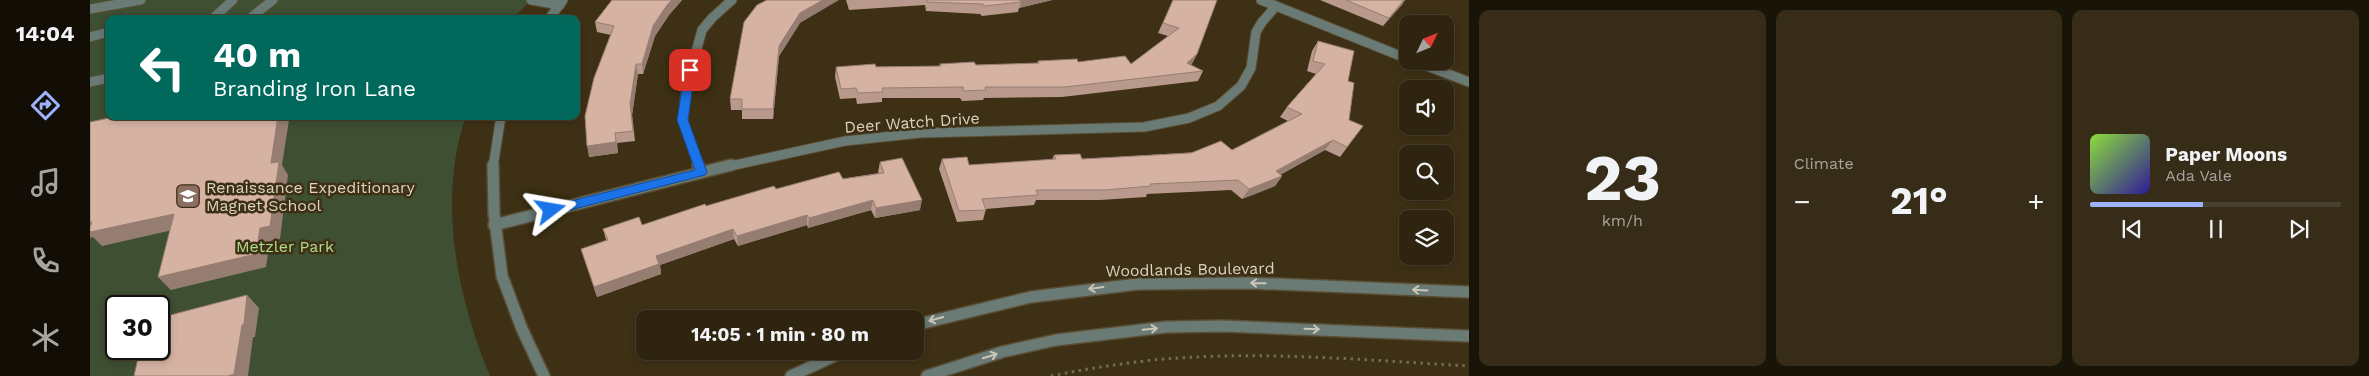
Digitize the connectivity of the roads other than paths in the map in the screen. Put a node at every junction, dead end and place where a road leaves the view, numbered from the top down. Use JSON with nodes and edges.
{"nodes":[{"id":1,"x":141,"y":0,"type":"edge"},
{"id":2,"x":233,"y":0,"type":"edge"},
{"id":3,"x":273,"y":0,"type":"edge"},
{"id":4,"x":531,"y":0,"type":"edge"},
{"id":5,"x":732,"y":0,"type":"edge"},
{"id":6,"x":1261,"y":0,"type":"edge"},
{"id":7,"x":562,"y":2,"type":"edge"},
{"id":8,"x":1276,"y":6,"type":"junction"},
{"id":9,"x":90,"y":9,"type":"edge"},
{"id":10,"x":216,"y":15,"type":"edge"},
{"id":11,"x":254,"y":15,"type":"edge"},
{"id":12,"x":552,"y":15,"type":"edge"},
{"id":13,"x":105,"y":33,"type":"edge"},
{"id":14,"x":90,"y":36,"type":"edge"},
{"id":15,"x":1399,"y":55,"type":"edge"},
{"id":16,"x":1438,"y":70,"type":"edge"},
{"id":17,"x":105,"y":79,"type":"edge"},
{"id":18,"x":90,"y":82,"type":"edge"},
{"id":19,"x":1469,"y":82,"type":"edge"},
{"id":20,"x":500,"y":120,"type":"edge"},
{"id":21,"x":701,"y":172,"type":"junction"},
{"id":22,"x":494,"y":225,"type":"junction"},
{"id":23,"x":1469,"y":292,"type":"edge"},
{"id":24,"x":924,"y":322,"type":"edge"},
{"id":25,"x":1469,"y":336,"type":"edge"},
{"id":26,"x":826,"y":360,"type":"edge"},
{"id":27,"x":544,"y":376,"type":"edge"},
{"id":28,"x":791,"y":376,"type":"edge"},
{"id":29,"x":927,"y":376,"type":"edge"}],
"edges":[{"from":1,"to":9,"type":"street"},
{"from":2,"to":10,"type":"street"},
{"from":3,"to":11,"type":"street"},
{"from":4,"to":7,"type":"street"},
{"from":5,"to":21,"type":"street"},
{"from":6,"to":8,"type":"street"},
{"from":7,"to":12,"type":"street"},
{"from":8,"to":15,"type":"street"},
{"from":8,"to":21,"type":"street","name":"Deer Watch Drive"},
{"from":13,"to":14,"type":"street"},
{"from":16,"to":19,"type":"street"},
{"from":17,"to":18,"type":"street"},
{"from":20,"to":22,"type":"street"},
{"from":21,"to":22,"type":"street","name":"Deer Watch Drive"},
{"from":22,"to":27,"type":"street"},
{"from":23,"to":24,"type":"street","name":"Woodlands Boulevard","one_way":true},
{"from":29,"to":25,"type":"street","one_way":true},
{"from":26,"to":28,"type":"street"}]}
